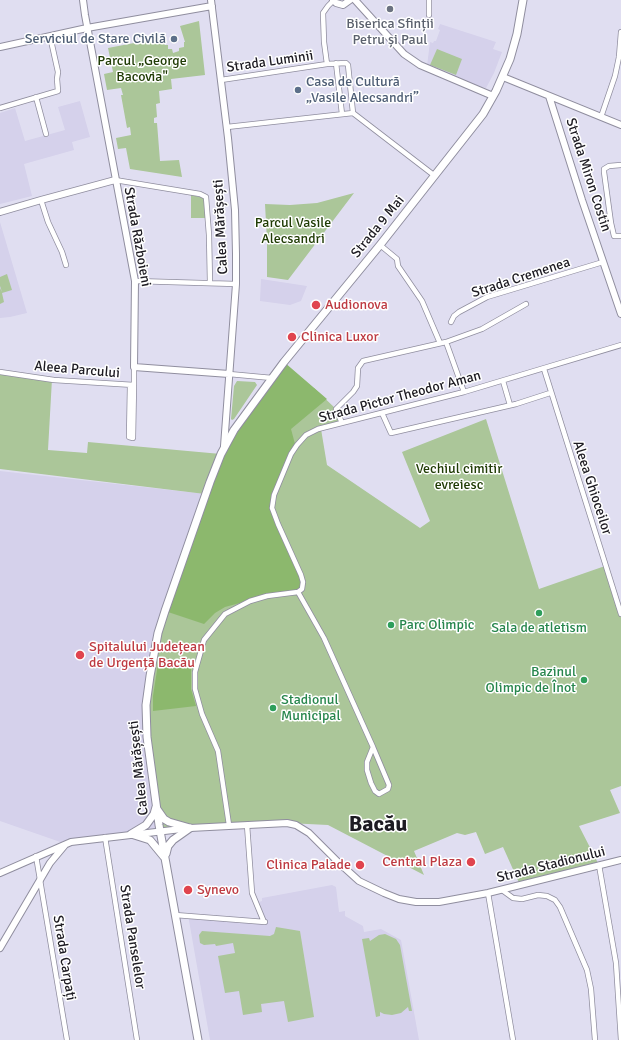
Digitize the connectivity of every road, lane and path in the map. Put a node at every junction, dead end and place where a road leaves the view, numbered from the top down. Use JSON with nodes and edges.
{"nodes":[{"id":1,"x":83,"y":0,"type":"edge"},
{"id":2,"x":350,"y":0,"type":"edge"},
{"id":3,"x":355,"y":0,"type":"edge"},
{"id":4,"x":430,"y":0,"type":"edge"},
{"id":5,"x":523,"y":0,"type":"edge"},
{"id":6,"x":333,"y":1,"type":"edge"},
{"id":7,"x":212,"y":3,"type":"edge"},
{"id":8,"x":429,"y":15,"type":"dead end"},
{"id":9,"x":87,"y":28,"type":"junction"},
{"id":10,"x":621,"y":32,"type":"edge"},
{"id":11,"x":50,"y":36,"type":"junction"},
{"id":12,"x":0,"y":47,"type":"edge"},
{"id":13,"x":620,"y":54,"type":"edge"},
{"id":14,"x":336,"y":63,"type":"junction"},
{"id":15,"x":327,"y":64,"type":"junction"},
{"id":16,"x":503,"y":77,"type":"junction"},
{"id":17,"x":221,"y":80,"type":"junction"},
{"id":18,"x":493,"y":96,"type":"junction"},
{"id":19,"x":550,"y":96,"type":"junction"},
{"id":20,"x":36,"y":97,"type":"junction"},
{"id":21,"x":0,"y":108,"type":"edge"},
{"id":22,"x":353,"y":113,"type":"junction"},
{"id":23,"x":342,"y":114,"type":"junction"},
{"id":24,"x":601,"y":117,"type":"junction"},
{"id":25,"x":621,"y":125,"type":"edge"},
{"id":26,"x":227,"y":127,"type":"junction"},
{"id":27,"x":46,"y":134,"type":"dead end"},
{"id":28,"x":621,"y":165,"type":"edge"},
{"id":29,"x":435,"y":176,"type":"junction"},
{"id":30,"x":115,"y":180,"type":"junction"},
{"id":31,"x":41,"y":200,"type":"junction"},
{"id":32,"x":0,"y":212,"type":"edge"},
{"id":33,"x":621,"y":236,"type":"edge"},
{"id":34,"x":380,"y":245,"type":"junction"},
{"id":35,"x":604,"y":262,"type":"junction"},
{"id":36,"x":66,"y":265,"type":"dead end"},
{"id":37,"x":135,"y":281,"type":"junction"},
{"id":38,"x":210,"y":283,"type":"junction"},
{"id":39,"x":236,"y":284,"type":"junction"},
{"id":40,"x":526,"y":304,"type":"dead end"},
{"id":41,"x":620,"y":309,"type":"edge"},
{"id":42,"x":451,"y":322,"type":"dead end"},
{"id":43,"x":443,"y":342,"type":"junction"},
{"id":44,"x":621,"y":345,"type":"edge"},
{"id":45,"x":134,"y":367,"type":"junction"},
{"id":46,"x":544,"y":369,"type":"junction"},
{"id":47,"x":0,"y":372,"type":"edge"},
{"id":48,"x":229,"y":374,"type":"junction"},
{"id":49,"x":272,"y":378,"type":"junction"},
{"id":50,"x":503,"y":381,"type":"junction"},
{"id":51,"x":132,"y":385,"type":"junction"},
{"id":52,"x":464,"y":392,"type":"junction"},
{"id":53,"x":550,"y":393,"type":"junction"},
{"id":54,"x":510,"y":405,"type":"junction"},
{"id":55,"x":382,"y":413,"type":"junction"},
{"id":56,"x":342,"y":423,"type":"junction"},
{"id":57,"x":223,"y":451,"type":"junction"},
{"id":58,"x":298,"y":592,"type":"junction"},
{"id":59,"x":621,"y":614,"type":"edge"},
{"id":60,"x":373,"y":747,"type":"junction"},
{"id":61,"x":156,"y":807,"type":"junction"},
{"id":62,"x":229,"y":825,"type":"junction"},
{"id":63,"x":247,"y":825,"type":"junction"},
{"id":64,"x":190,"y":828,"type":"junction"},
{"id":65,"x":160,"y":831,"type":"junction"},
{"id":66,"x":131,"y":834,"type":"junction"},
{"id":67,"x":105,"y":837,"type":"junction"},
{"id":68,"x":66,"y":844,"type":"junction"},
{"id":69,"x":36,"y":856,"type":"junction"},
{"id":70,"x":165,"y":858,"type":"junction"},
{"id":71,"x":621,"y":860,"type":"edge"},
{"id":72,"x":599,"y":865,"type":"junction"},
{"id":73,"x":0,"y":873,"type":"edge"},
{"id":74,"x":40,"y":880,"type":"junction"},
{"id":75,"x":502,"y":890,"type":"junction"},
{"id":76,"x":488,"y":893,"type":"junction"},
{"id":77,"x":176,"y":915,"type":"junction"},
{"id":78,"x":0,"y":948,"type":"edge"},
{"id":79,"x":620,"y":1015,"type":"edge"},
{"id":80,"x":67,"y":1040,"type":"edge"},
{"id":81,"x":137,"y":1040,"type":"edge"},
{"id":82,"x":198,"y":1040,"type":"edge"},
{"id":83,"x":513,"y":1040,"type":"edge"},
{"id":84,"x":595,"y":1040,"type":"edge"},
{"id":85,"x":621,"y":1040,"type":"edge"}],
"edges":[{"from":1,"to":9,"type":"street","name":"Strada Războieni"},
{"from":2,"to":6,"type":"street"},
{"from":3,"to":18,"type":"street"},
{"from":4,"to":8,"type":"street"},
{"from":5,"to":16,"type":"main road","name":"Strada 9 Mai"},
{"from":6,"to":15,"type":"street","name":"Strada Luminii"},
{"from":7,"to":9,"type":"street"},
{"from":7,"to":17,"type":"street","name":"Calea Mărășești"},
{"from":9,"to":11,"type":"street"},
{"from":9,"to":30,"type":"street","name":"Strada Războieni"},
{"from":10,"to":13,"type":"street"},
{"from":11,"to":12,"type":"street"},
{"from":11,"to":20,"type":"street"},
{"from":13,"to":24,"type":"street"},
{"from":14,"to":15,"type":"street"},
{"from":14,"to":22,"type":"street"},
{"from":14,"to":23,"type":"street"},
{"from":15,"to":17,"type":"street","name":"Strada Luminii"},
{"from":16,"to":18,"type":"main road","name":"Strada 9 Mai"},
{"from":16,"to":19,"type":"street"},
{"from":17,"to":26,"type":"street","name":"Calea Mărășești"},
{"from":18,"to":29,"type":"main road","name":"Strada 9 Mai"},
{"from":19,"to":24,"type":"street"},
{"from":19,"to":35,"type":"street","name":"Strada Miron Costin"},
{"from":20,"to":21,"type":"street"},
{"from":20,"to":27,"type":"street"},
{"from":22,"to":23,"type":"street"},
{"from":22,"to":29,"type":"street"},
{"from":23,"to":26,"type":"street"},
{"from":24,"to":25,"type":"street"},
{"from":26,"to":39,"type":"street","name":"Calea Mărășești"},
{"from":28,"to":33,"type":"street"},
{"from":29,"to":34,"type":"main road","name":"Strada 9 Mai"},
{"from":30,"to":31,"type":"street"},
{"from":30,"to":37,"type":"street","name":"Strada Războieni"},
{"from":30,"to":38,"type":"street"},
{"from":31,"to":32,"type":"street"},
{"from":31,"to":36,"type":"street"},
{"from":34,"to":43,"type":"street"},
{"from":34,"to":49,"type":"main road","name":"Strada 9 Mai"},
{"from":35,"to":41,"type":"street","name":"Strada Miron Costin"},
{"from":35,"to":42,"type":"street","name":"Strada Cremenea"},
{"from":37,"to":38,"type":"street"},
{"from":37,"to":45,"type":"street","name":"Strada Războieni"},
{"from":38,"to":39,"type":"street"},
{"from":39,"to":48,"type":"street","name":"Calea Mărășești"},
{"from":40,"to":43,"type":"street"},
{"from":43,"to":52,"type":"street"},
{"from":43,"to":56,"type":"street"},
{"from":44,"to":46,"type":"street","name":"Strada Pictor Theodor Aman"},
{"from":45,"to":48,"type":"street"},
{"from":45,"to":51,"type":"street","name":"Aleea Parcului"},
{"from":46,"to":50,"type":"street","name":"Strada Pictor Theodor Aman"},
{"from":46,"to":53,"type":"street","name":"Aleea Ghioceilor"},
{"from":47,"to":51,"type":"street","name":"Aleea Parcului"},
{"from":48,"to":49,"type":"street"},
{"from":48,"to":57,"type":"street","name":"Calea Mărășești"},
{"from":49,"to":57,"type":"main road","name":"Strada 9 Mai"},
{"from":50,"to":52,"type":"street","name":"Strada Pictor Theodor Aman"},
{"from":50,"to":54,"type":"street"},
{"from":51,"to":51,"type":"street"},
{"from":52,"to":55,"type":"street","name":"Strada Pictor Theodor Aman"},
{"from":53,"to":54,"type":"street"},
{"from":53,"to":59,"type":"street","name":"Aleea Ghioceilor"},
{"from":54,"to":55,"type":"street"},
{"from":55,"to":56,"type":"street","name":"Strada Pictor Theodor Aman"},
{"from":56,"to":58,"type":"street","name":"Strada Pictor Theodor Aman"},
{"from":57,"to":61,"type":"main road","name":"Calea Mărășești"},
{"from":58,"to":60,"type":"street"},
{"from":58,"to":62,"type":"street"},
{"from":60,"to":60,"type":"street"},
{"from":61,"to":64,"type":"main road"},
{"from":61,"to":65,"type":"main road","name":"Calea Mărășești"},
{"from":61,"to":66,"type":"main road"},
{"from":62,"to":63,"type":"street","name":"Strada Stadionului"},
{"from":62,"to":64,"type":"street","name":"Strada Stadionului"},
{"from":63,"to":76,"type":"street","name":"Strada Stadionului"},
{"from":63,"to":77,"type":"street"},
{"from":64,"to":65,"type":"street","name":"Strada Stadionului"},
{"from":64,"to":70,"type":"main road"},
{"from":65,"to":66,"type":"street","name":"Strada Stadionului"},
{"from":65,"to":70,"type":"main road","name":"Calea Mărășești"},
{"from":66,"to":67,"type":"street","name":"Strada Stadionului"},
{"from":66,"to":70,"type":"main road"},
{"from":67,"to":68,"type":"street","name":"Strada Stadionului"},
{"from":67,"to":81,"type":"street","name":"Strada Panselelor"},
{"from":68,"to":69,"type":"street","name":"Strada Stadionului"},
{"from":68,"to":74,"type":"street"},
{"from":69,"to":73,"type":"street","name":"Strada Stadionului"},
{"from":69,"to":74,"type":"street","name":"Strada Carpați"},
{"from":70,"to":77,"type":"main road","name":"Calea Mărășești"},
{"from":71,"to":72,"type":"street","name":"Strada Stadionului"},
{"from":72,"to":75,"type":"street","name":"Strada Stadionului"},
{"from":72,"to":79,"type":"street"},
{"from":74,"to":78,"type":"street"},
{"from":74,"to":80,"type":"street","name":"Strada Carpați"},
{"from":75,"to":76,"type":"street","name":"Strada Stadionului"},
{"from":75,"to":84,"type":"street"},
{"from":76,"to":83,"type":"street"},
{"from":77,"to":82,"type":"main road","name":"Calea Mărășești"},
{"from":79,"to":85,"type":"street"}]}
